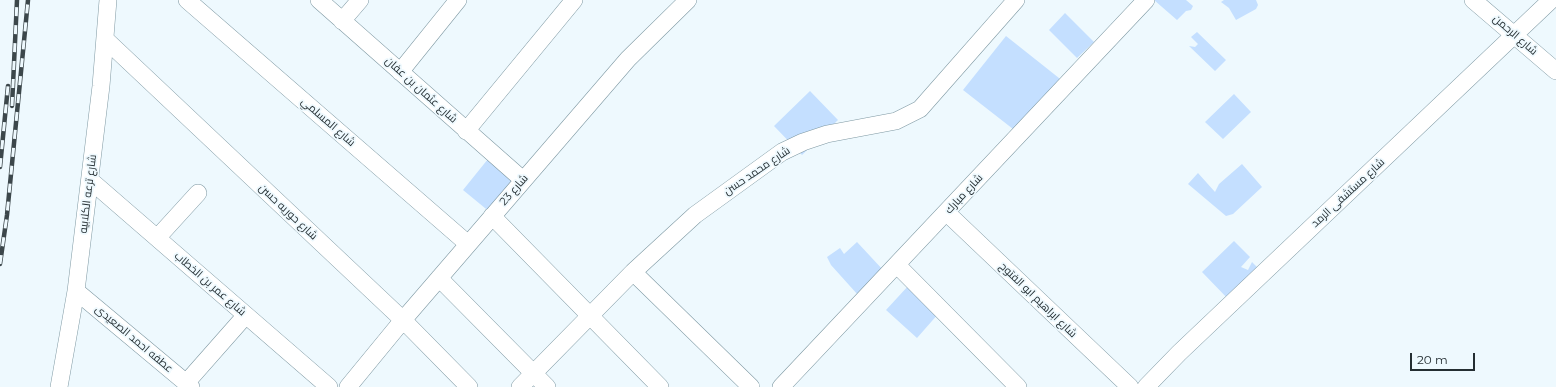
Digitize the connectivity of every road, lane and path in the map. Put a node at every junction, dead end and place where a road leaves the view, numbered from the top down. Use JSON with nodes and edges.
{"nodes":[{"id":1,"x":108,"y":0,"type":"edge"},
{"id":2,"x":187,"y":0,"type":"edge"},
{"id":3,"x":318,"y":0,"type":"edge"},
{"id":4,"x":360,"y":0,"type":"edge"},
{"id":5,"x":458,"y":0,"type":"edge"},
{"id":6,"x":574,"y":0,"type":"edge"},
{"id":7,"x":688,"y":0,"type":"edge"},
{"id":8,"x":1016,"y":0,"type":"edge"},
{"id":9,"x":1146,"y":0,"type":"edge"},
{"id":10,"x":1473,"y":0,"type":"edge"},
{"id":11,"x":1551,"y":0,"type":"edge"},
{"id":12,"x":342,"y":21,"type":"junction"},
{"id":13,"x":1514,"y":35,"type":"junction"},
{"id":14,"x":105,"y":39,"type":"junction"},
{"id":15,"x":1556,"y":71,"type":"edge"},
{"id":16,"x":400,"y":72,"type":"junction"},
{"id":17,"x":466,"y":131,"type":"junction"},
{"id":18,"x":90,"y":180,"type":"junction"},
{"id":19,"x":523,"y":180,"type":"junction"},
{"id":20,"x":198,"y":194,"type":"dead end"},
{"id":21,"x":946,"y":212,"type":"junction"},
{"id":22,"x":492,"y":216,"type":"junction"},
{"id":23,"x":157,"y":238,"type":"junction"},
{"id":24,"x":468,"y":244,"type":"junction"},
{"id":25,"x":897,"y":265,"type":"junction"},
{"id":26,"x":634,"y":272,"type":"junction"},
{"id":27,"x":439,"y":278,"type":"junction"},
{"id":28,"x":76,"y":291,"type":"junction"},
{"id":29,"x":246,"y":315,"type":"junction"},
{"id":30,"x":590,"y":315,"type":"junction"},
{"id":31,"x":403,"y":320,"type":"junction"},
{"id":32,"x":533,"y":373,"type":"junction"},
{"id":33,"x":189,"y":385,"type":"edge"},
{"id":34,"x":59,"y":387,"type":"edge"},
{"id":35,"x":329,"y":387,"type":"edge"},
{"id":36,"x":348,"y":387,"type":"edge"},
{"id":37,"x":469,"y":387,"type":"edge"},
{"id":38,"x":520,"y":387,"type":"edge"},
{"id":39,"x":547,"y":387,"type":"edge"},
{"id":40,"x":660,"y":387,"type":"edge"},
{"id":41,"x":751,"y":387,"type":"edge"},
{"id":42,"x":781,"y":387,"type":"edge"},
{"id":43,"x":1018,"y":387,"type":"edge"},
{"id":44,"x":1130,"y":387,"type":"edge"},
{"id":45,"x":1146,"y":387,"type":"edge"}],
"edges":[{"from":1,"to":14,"type":"street","name":"شارع ترعه الكلابيه"},
{"from":2,"to":24,"type":"street","name":"شارع المسلمي"},
{"from":3,"to":12,"type":"street","name":"شارع عثمان بن عفان"},
{"from":4,"to":12,"type":"street"},
{"from":5,"to":16,"type":"street"},
{"from":6,"to":17,"type":"street"},
{"from":7,"to":19,"type":"street","name":"شارع 23"},
{"from":8,"to":26,"type":"street","name":"شارع محمد حسن"},
{"from":9,"to":21,"type":"street","name":"شارع مبارك"},
{"from":10,"to":13,"type":"street","name":"شارع الرحمن"},
{"from":11,"to":13,"type":"street","name":"شارع مستشفى الرمد"},
{"from":12,"to":16,"type":"street","name":"شارع عثمان بن عفان"},
{"from":13,"to":15,"type":"street","name":"شارع الرحمن"},
{"from":13,"to":45,"type":"street","name":"شارع مستشفى الرمد"},
{"from":14,"to":18,"type":"street","name":"شارع ترعه الكلابيه"},
{"from":14,"to":31,"type":"street","name":"شارع حوريه حسن"},
{"from":16,"to":17,"type":"street","name":"شارع عثمان بن عفان"},
{"from":17,"to":19,"type":"street","name":"شارع عثمان بن عفان"},
{"from":18,"to":23,"type":"street","name":"شارع عمر بن الخطاب"},
{"from":18,"to":28,"type":"street","name":"شارع ترعه الكلابيه"},
{"from":19,"to":22,"type":"street","name":"شارع 23"},
{"from":20,"to":23,"type":"street"},
{"from":21,"to":25,"type":"street","name":"شارع مبارك"},
{"from":21,"to":44,"type":"street","name":"شارع ابراهيم ابو الفتوح"},
{"from":22,"to":24,"type":"street","name":"شارع 23"},
{"from":22,"to":30,"type":"street"},
{"from":23,"to":29,"type":"street","name":"شارع عمر بن الخطاب"},
{"from":24,"to":27,"type":"street","name":"شارع 23"},
{"from":25,"to":42,"type":"street","name":"شارع مبارك"},
{"from":25,"to":43,"type":"street"},
{"from":26,"to":30,"type":"street","name":"شارع محمد حسن"},
{"from":26,"to":41,"type":"street"},
{"from":27,"to":31,"type":"street","name":"شارع 23"},
{"from":27,"to":32,"type":"street"},
{"from":28,"to":33,"type":"street","name":"عطفه احمد الصعيدى"},
{"from":28,"to":34,"type":"street","name":"شارع ترعه الكلابيه"},
{"from":29,"to":33,"type":"street"},
{"from":29,"to":35,"type":"street","name":"شارع عمر بن الخطاب"},
{"from":30,"to":32,"type":"street","name":"شارع محمد حسن"},
{"from":30,"to":40,"type":"street"},
{"from":31,"to":36,"type":"street","name":"شارع 23"},
{"from":31,"to":37,"type":"street","name":"شارع حوريه حسن"},
{"from":32,"to":38,"type":"street","name":"شارع محمد حسن"},
{"from":32,"to":39,"type":"street"}]}
